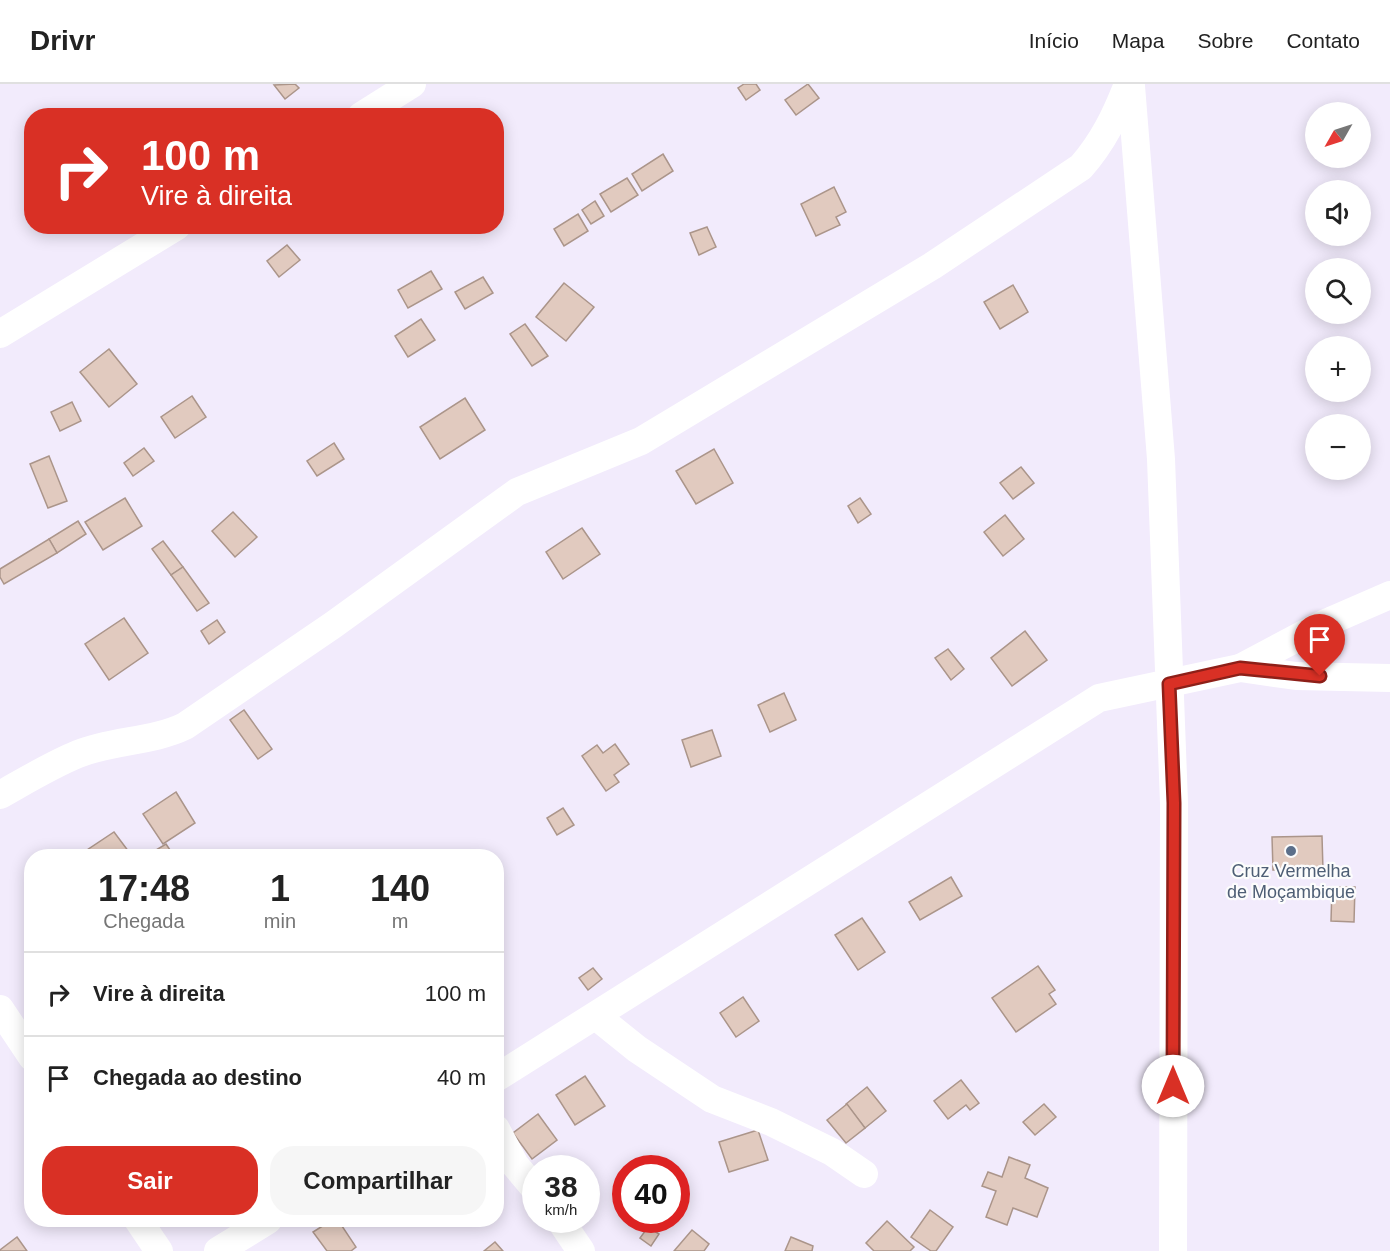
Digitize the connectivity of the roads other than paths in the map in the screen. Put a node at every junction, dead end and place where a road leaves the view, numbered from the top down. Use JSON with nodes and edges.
{"nodes":[{"id":1,"x":412,"y":84,"type":"edge"},
{"id":2,"x":1129,"y":84,"type":"edge"},
{"id":3,"x":374,"y":108,"type":"edge"},
{"id":4,"x":164,"y":234,"type":"edge"},
{"id":5,"x":0,"y":334,"type":"edge"},
{"id":6,"x":1390,"y":595,"type":"edge"},
{"id":7,"x":1240,"y":668,"type":"junction"},
{"id":8,"x":1390,"y":678,"type":"edge"},
{"id":9,"x":1169,"y":684,"type":"junction"},
{"id":10,"x":0,"y":795,"type":"edge"},
{"id":11,"x":0,"y":1009,"type":"edge"},
{"id":12,"x":596,"y":1017,"type":"junction"},
{"id":13,"x":24,"y":1045,"type":"edge"},
{"id":14,"x":504,"y":1073,"type":"edge"},
{"id":15,"x":504,"y":1144,"type":"edge"},
{"id":16,"x":522,"y":1173,"type":"edge"},
{"id":17,"x":864,"y":1174,"type":"dead end"},
{"id":18,"x":143,"y":1227,"type":"edge"},
{"id":19,"x":257,"y":1227,"type":"edge"},
{"id":20,"x":569,"y":1233,"type":"edge"},
{"id":21,"x":159,"y":1251,"type":"edge"},
{"id":22,"x":218,"y":1251,"type":"edge"},
{"id":23,"x":581,"y":1251,"type":"edge"},
{"id":24,"x":1173,"y":1251,"type":"edge"}],
"edges":[{"from":1,"to":3,"type":"street"},
{"from":2,"to":9,"type":"street"},
{"from":2,"to":10,"type":"street"},
{"from":4,"to":5,"type":"street"},
{"from":6,"to":7,"type":"street"},
{"from":7,"to":8,"type":"street"},
{"from":7,"to":9,"type":"street"},
{"from":9,"to":12,"type":"street"},
{"from":9,"to":24,"type":"street"},
{"from":11,"to":13,"type":"street"},
{"from":12,"to":14,"type":"street"},
{"from":12,"to":17,"type":"street"},
{"from":15,"to":16,"type":"street"},
{"from":18,"to":21,"type":"street"},
{"from":19,"to":22,"type":"street"},
{"from":20,"to":23,"type":"street"}]}
